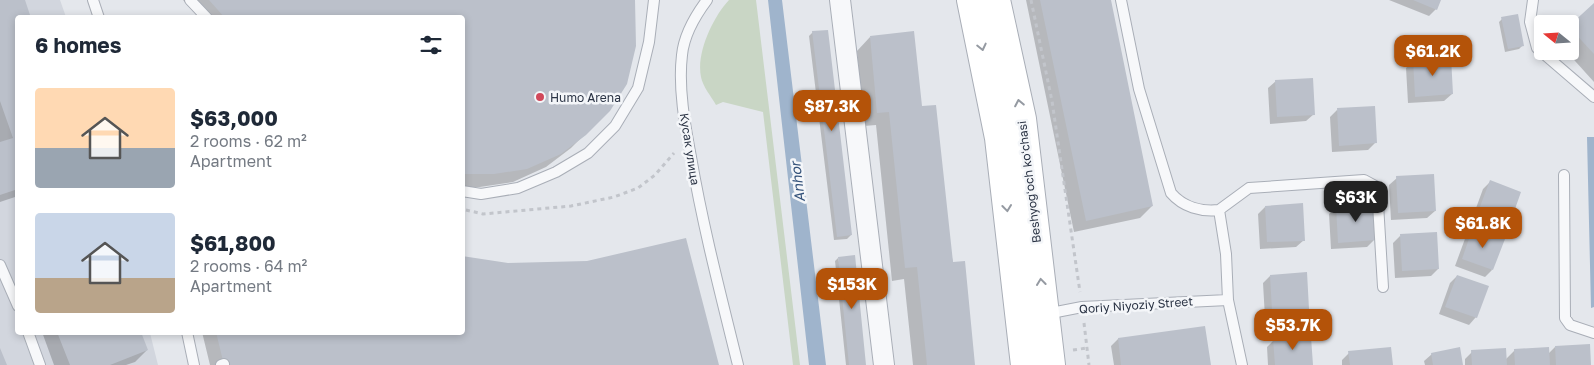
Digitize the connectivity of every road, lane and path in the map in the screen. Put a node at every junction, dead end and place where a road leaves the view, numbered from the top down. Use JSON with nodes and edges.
{"nodes":[{"id":1,"x":93,"y":0,"type":"edge"},
{"id":2,"x":190,"y":0,"type":"edge"},
{"id":3,"x":654,"y":0,"type":"edge"},
{"id":4,"x":707,"y":0,"type":"edge"},
{"id":5,"x":840,"y":0,"type":"edge"},
{"id":6,"x":971,"y":0,"type":"edge"},
{"id":7,"x":996,"y":0,"type":"edge"},
{"id":8,"x":1030,"y":0,"type":"edge"},
{"id":9,"x":1121,"y":0,"type":"edge"},
{"id":10,"x":1533,"y":0,"type":"edge"},
{"id":11,"x":98,"y":15,"type":"edge"},
{"id":12,"x":204,"y":15,"type":"edge"},
{"id":13,"x":1594,"y":97,"type":"edge"},
{"id":14,"x":686,"y":133,"type":"junction"},
{"id":15,"x":1564,"y":175,"type":"dead end"},
{"id":16,"x":465,"y":191,"type":"edge"},
{"id":17,"x":465,"y":210,"type":"edge"},
{"id":18,"x":1219,"y":210,"type":"junction"},
{"id":19,"x":0,"y":265,"type":"edge"},
{"id":20,"x":1383,"y":287,"type":"dead end"},
{"id":21,"x":15,"y":299,"type":"edge"},
{"id":22,"x":1228,"y":300,"type":"junction"},
{"id":23,"x":1082,"y":307,"type":"junction"},
{"id":24,"x":1045,"y":314,"type":"junction"},
{"id":25,"x":1594,"y":333,"type":"edge"},
{"id":26,"x":29,"y":335,"type":"edge"},
{"id":27,"x":188,"y":335,"type":"edge"},
{"id":28,"x":40,"y":365,"type":"edge"},
{"id":29,"x":194,"y":365,"type":"edge"},
{"id":30,"x":738,"y":365,"type":"edge"},
{"id":31,"x":884,"y":365,"type":"edge"},
{"id":32,"x":1025,"y":365,"type":"edge"},
{"id":33,"x":1051,"y":365,"type":"edge"},
{"id":34,"x":1089,"y":365,"type":"edge"},
{"id":35,"x":1242,"y":365,"type":"edge"}],
"edges":[{"from":1,"to":11,"type":"lane"},
{"from":2,"to":12,"type":"lane"},
{"from":3,"to":16,"type":"lane"},
{"from":4,"to":14,"type":"lane","name":"Кусак улица"},
{"from":5,"to":31,"type":"street"},
{"from":6,"to":32,"type":"main road","name":"Beshyogʻoch koʻchasi","one_way":true},
{"from":24,"to":7,"type":"main road","name":"Beshyogʻoch koʻchasi","one_way":true},
{"from":8,"to":23,"type":"path"},
{"from":9,"to":18,"type":"lane"},
{"from":10,"to":13,"type":"lane"},
{"from":14,"to":17,"type":"path"},
{"from":14,"to":30,"type":"lane","name":"Кусак улица"},
{"from":15,"to":25,"type":"lane"},
{"from":18,"to":20,"type":"lane"},
{"from":18,"to":22,"type":"lane"},
{"from":19,"to":21,"type":"lane"},
{"from":22,"to":23,"type":"lane","name":"Qoriy Niyoziy Street"},
{"from":22,"to":35,"type":"lane"},
{"from":23,"to":24,"type":"lane","name":"Qoriy Niyoziy Street"},
{"from":23,"to":34,"type":"path"},
{"from":24,"to":33,"type":"main road","name":"Beshyogʻoch koʻchasi"},
{"from":26,"to":28,"type":"lane"},
{"from":27,"to":29,"type":"lane"}]}
